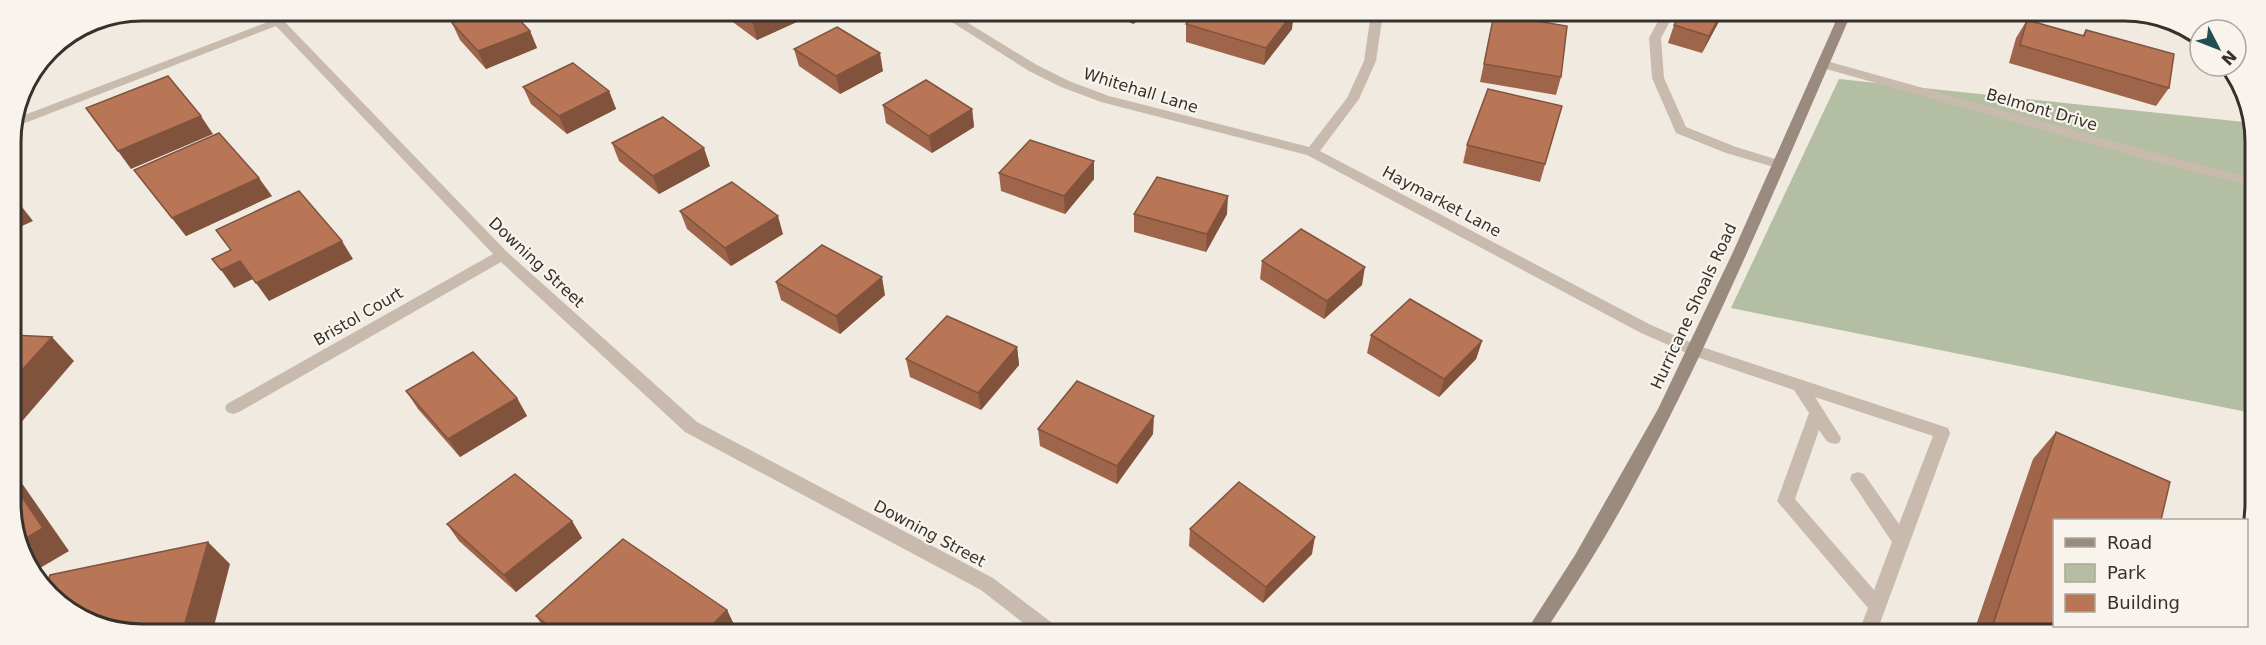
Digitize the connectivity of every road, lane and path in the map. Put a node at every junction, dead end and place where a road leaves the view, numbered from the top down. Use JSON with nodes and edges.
{"nodes":[{"id":1,"x":278,"y":21,"type":"edge"},
{"id":2,"x":278,"y":21,"type":"edge"},
{"id":3,"x":957,"y":21,"type":"edge"},
{"id":4,"x":1376,"y":21,"type":"edge"},
{"id":5,"x":1664,"y":21,"type":"edge"},
{"id":6,"x":1842,"y":21,"type":"edge"},
{"id":7,"x":1823,"y":64,"type":"junction"},
{"id":8,"x":23,"y":120,"type":"edge"},
{"id":9,"x":1312,"y":152,"type":"junction"},
{"id":10,"x":1778,"y":164,"type":"junction"},
{"id":11,"x":2245,"y":181,"type":"edge"},
{"id":12,"x":501,"y":255,"type":"junction"},
{"id":13,"x":1696,"y":351,"type":"junction"},
{"id":14,"x":1799,"y":385,"type":"junction"},
{"id":15,"x":233,"y":408,"type":"dead end"},
{"id":16,"x":1817,"y":412,"type":"junction"},
{"id":17,"x":1833,"y":438,"type":"dead end"},
{"id":18,"x":1858,"y":479,"type":"dead end"},
{"id":19,"x":1902,"y":542,"type":"junction"},
{"id":20,"x":1878,"y":607,"type":"junction"},
{"id":21,"x":1039,"y":624,"type":"edge"},
{"id":22,"x":1540,"y":624,"type":"edge"},
{"id":23,"x":1872,"y":624,"type":"edge"}],
"edges":[{"from":1,"to":12,"type":"street","name":"Downing Street"},
{"from":2,"to":8,"type":"street","name":"Downing Street"},
{"from":3,"to":9,"type":"street","name":"Whitehall Lane"},
{"from":4,"to":9,"type":"street"},
{"from":5,"to":10,"type":"street"},
{"from":6,"to":7,"type":"street","name":"Hurricane Shoals Road"},
{"from":7,"to":10,"type":"street","name":"Hurricane Shoals Road"},
{"from":7,"to":11,"type":"street","name":"Belmont Drive"},
{"from":9,"to":13,"type":"street","name":"Haymarket Lane"},
{"from":10,"to":13,"type":"street","name":"Hurricane Shoals Road"},
{"from":12,"to":15,"type":"street","name":"Bristol Court"},
{"from":12,"to":21,"type":"street","name":"Downing Street"},
{"from":13,"to":14,"type":"street","name":"Haymarket Lane"},
{"from":13,"to":22,"type":"street","name":"Hurricane Shoals Road"},
{"from":14,"to":16,"type":"street"},
{"from":14,"to":19,"type":"street","name":"Haymarket Lane"},
{"from":16,"to":17,"type":"street"},
{"from":16,"to":20,"type":"street"},
{"from":18,"to":19,"type":"street"},
{"from":19,"to":20,"type":"street"},
{"from":20,"to":23,"type":"street"}]}
